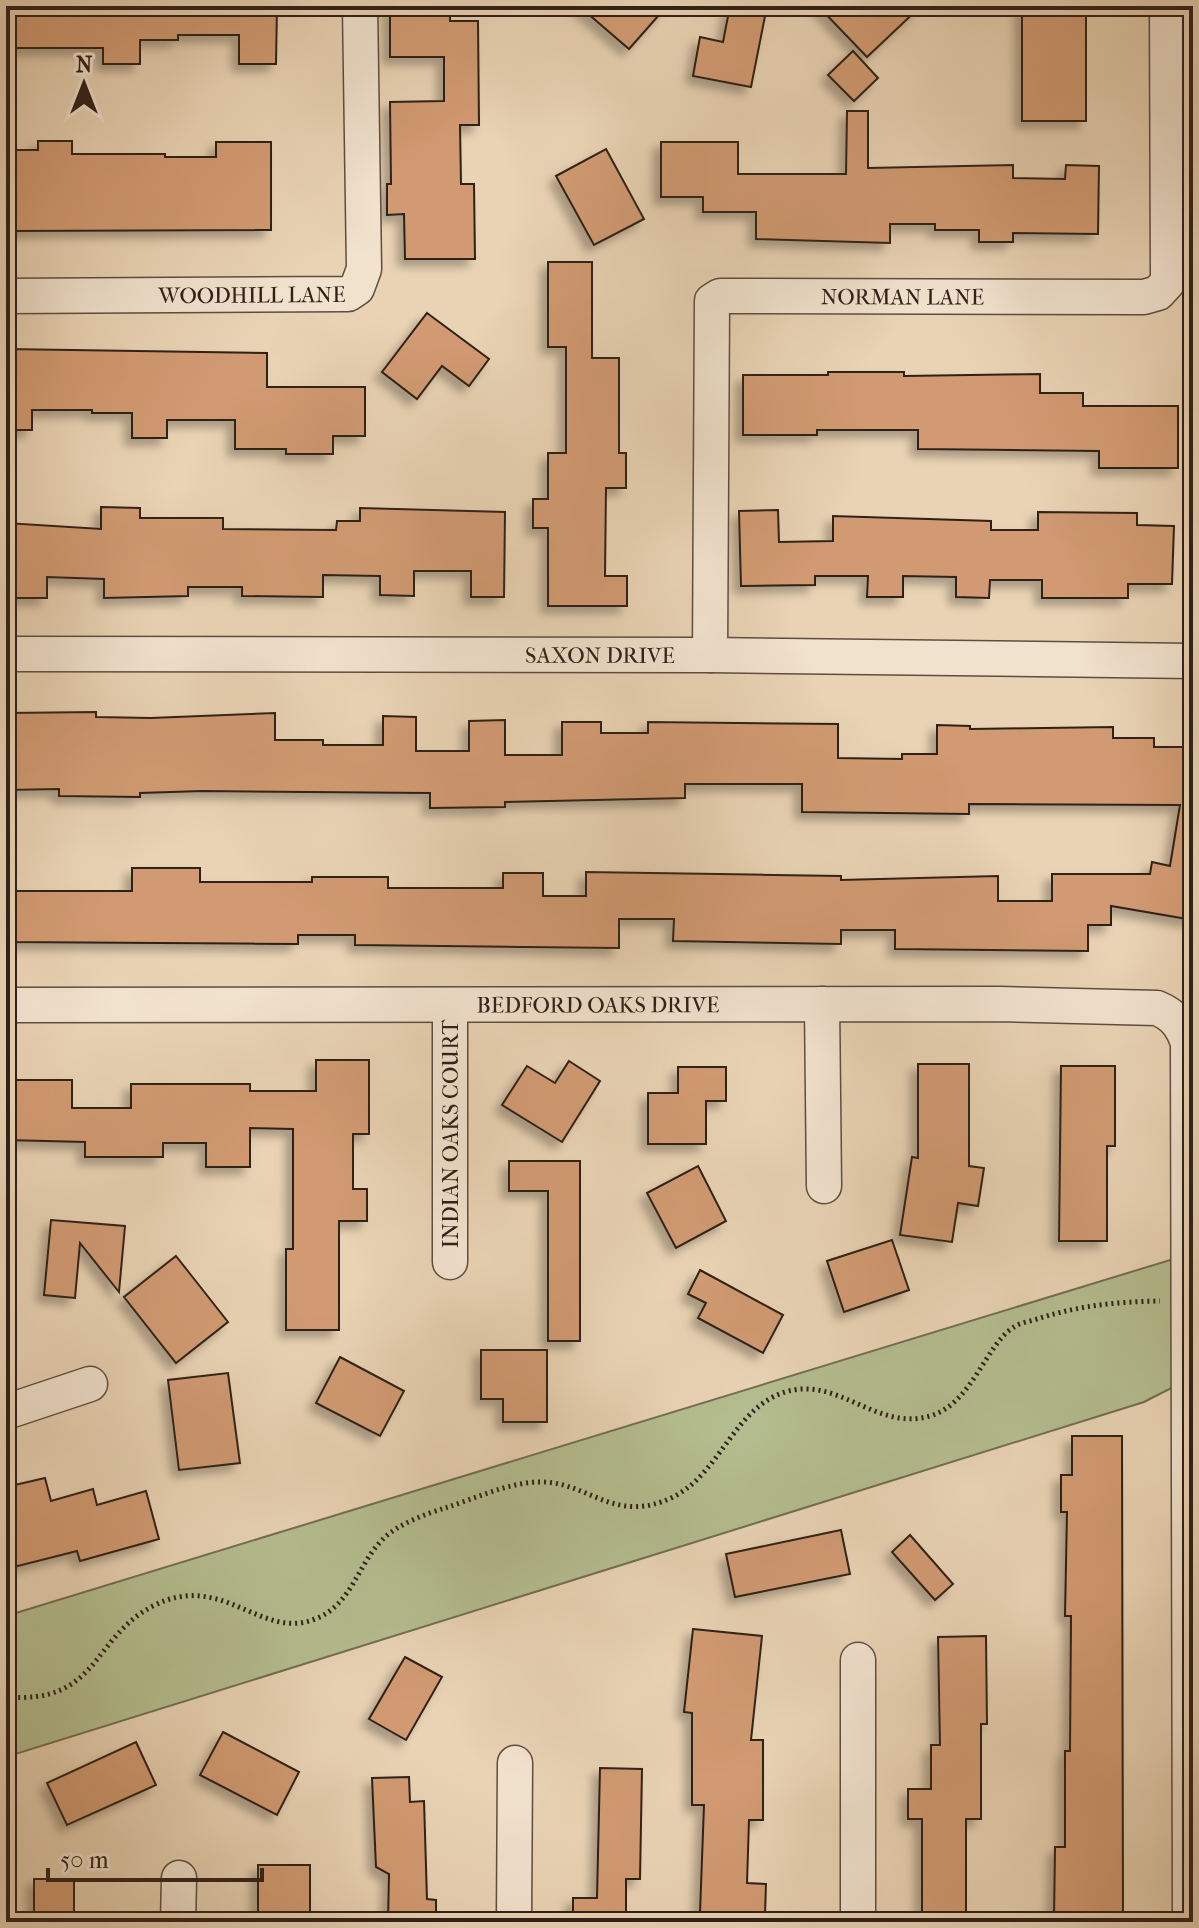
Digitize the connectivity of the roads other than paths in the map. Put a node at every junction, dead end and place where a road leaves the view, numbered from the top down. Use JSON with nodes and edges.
{"nodes":[{"id":1,"x":360,"y":6,"type":"edge"},
{"id":2,"x":1167,"y":6,"type":"edge"},
{"id":3,"x":6,"y":296,"type":"edge"},
{"id":4,"x":6,"y":654,"type":"edge"},
{"id":5,"x":710,"y":655,"type":"junction"},
{"id":6,"x":1193,"y":661,"type":"edge"},
{"id":7,"x":822,"y":1004,"type":"junction"},
{"id":8,"x":6,"y":1005,"type":"edge"},
{"id":9,"x":450,"y":1005,"type":"junction"},
{"id":10,"x":824,"y":1186,"type":"dead end"},
{"id":11,"x":450,"y":1262,"type":"dead end"},
{"id":12,"x":90,"y":1384,"type":"dead end"},
{"id":13,"x":6,"y":1412,"type":"edge"},
{"id":14,"x":858,"y":1660,"type":"dead end"},
{"id":15,"x":515,"y":1763,"type":"dead end"},
{"id":16,"x":179,"y":1878,"type":"dead end"},
{"id":17,"x":178,"y":1922,"type":"edge"},
{"id":18,"x":514,"y":1922,"type":"edge"},
{"id":19,"x":858,"y":1922,"type":"edge"},
{"id":20,"x":1190,"y":1922,"type":"edge"}],
"edges":[{"from":1,"to":3,"type":"street","name":"WOODHILL LANE"},
{"from":2,"to":5,"type":"street","name":"NORMAN LANE"},
{"from":4,"to":5,"type":"street","name":"SAXON DRIVE"},
{"from":5,"to":6,"type":"street","name":"SAXON DRIVE"},
{"from":7,"to":9,"type":"street","name":"BEDFORD OAKS DRIVE"},
{"from":7,"to":10,"type":"street"},
{"from":7,"to":20,"type":"street","name":"BEDFORD OAKS DRIVE"},
{"from":8,"to":9,"type":"street","name":"BEDFORD OAKS DRIVE"},
{"from":9,"to":11,"type":"street","name":"INDIAN OAKS COURT"},
{"from":12,"to":13,"type":"street"},
{"from":14,"to":19,"type":"street"},
{"from":15,"to":18,"type":"street"},
{"from":16,"to":17,"type":"street"}]}
